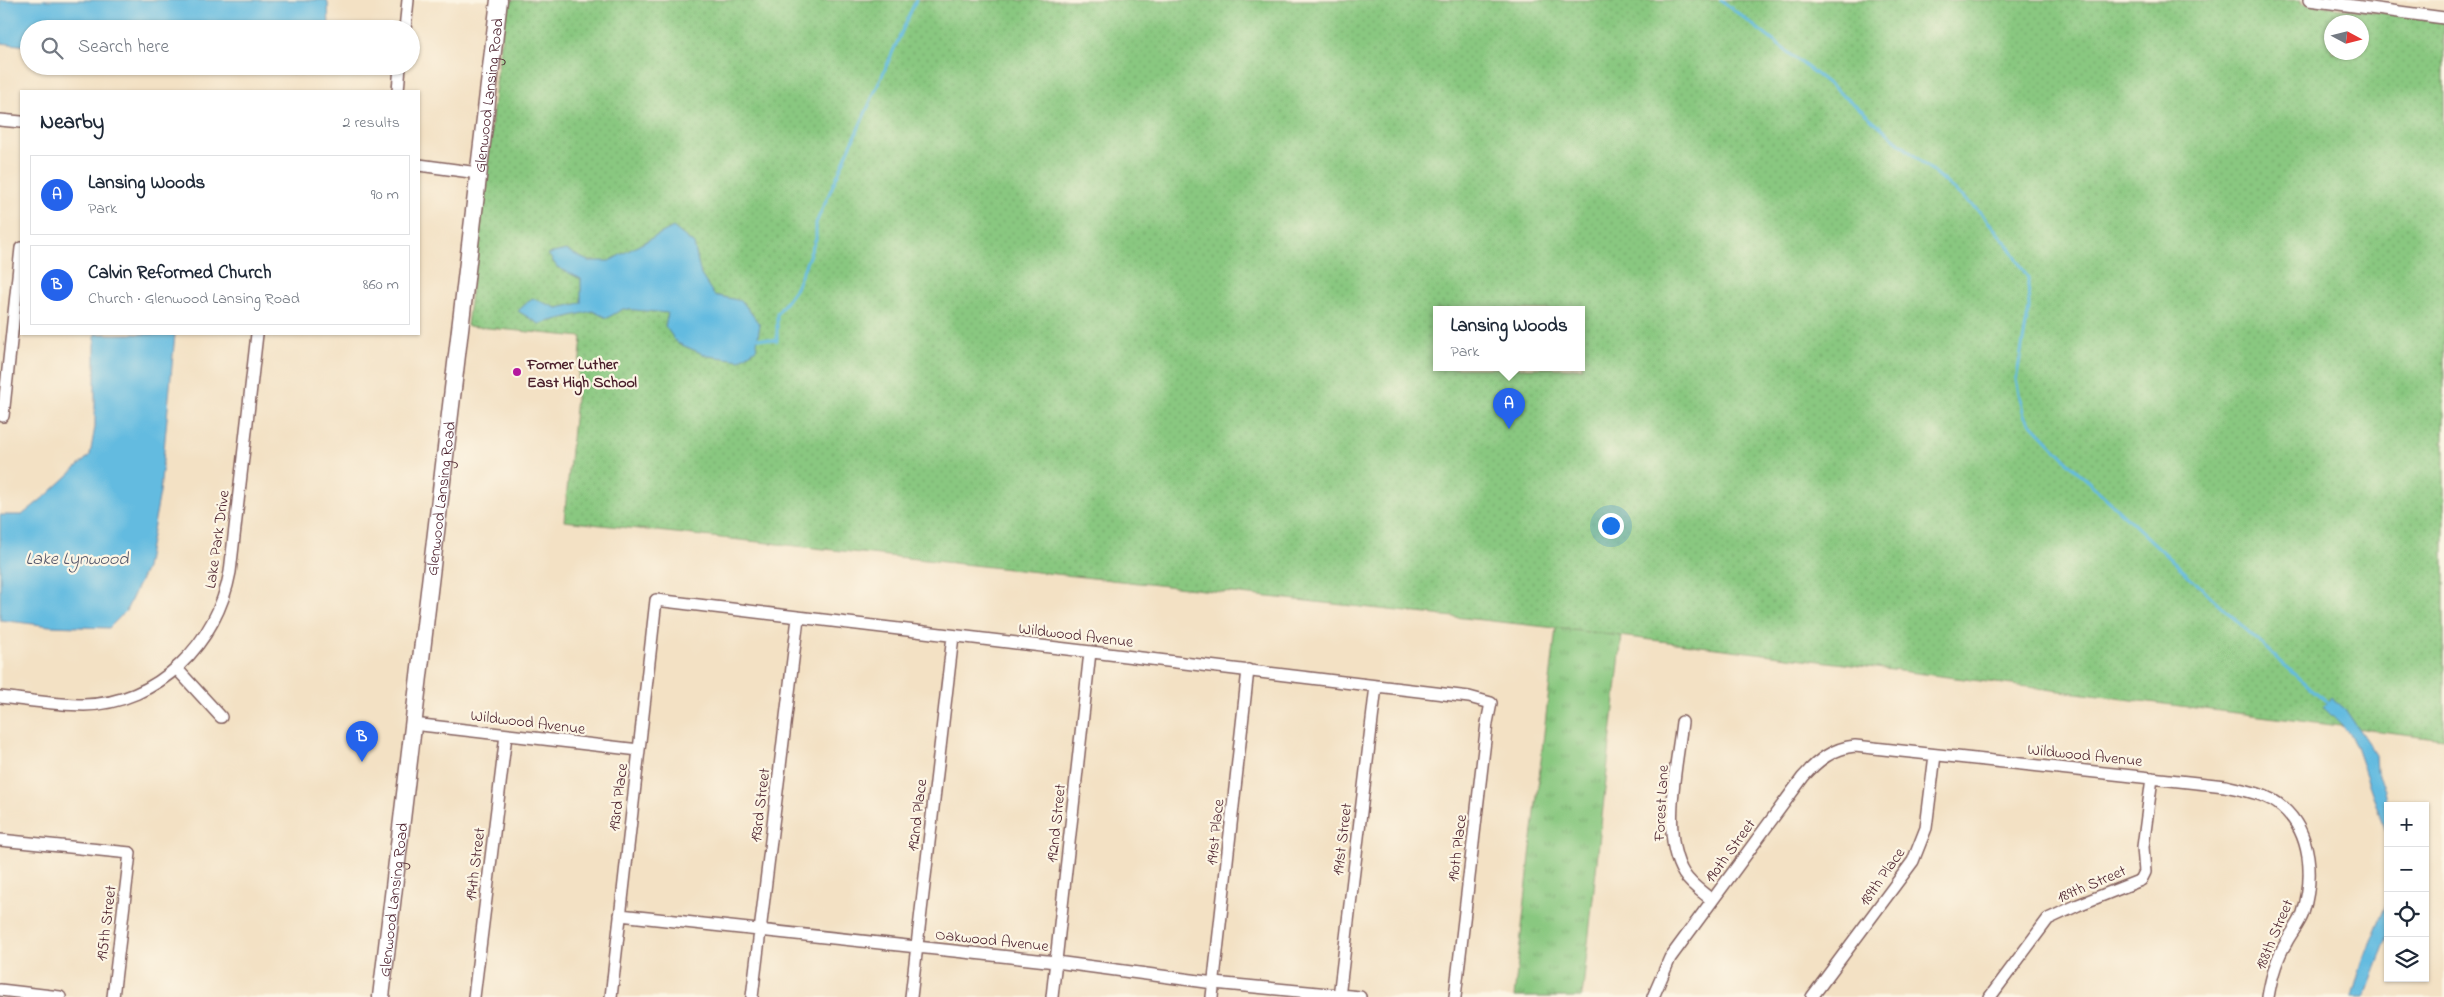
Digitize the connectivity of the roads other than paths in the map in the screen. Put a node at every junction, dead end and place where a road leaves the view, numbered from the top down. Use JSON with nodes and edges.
{"nodes":[{"id":1,"x":408,"y":0,"type":"edge"},
{"id":2,"x":499,"y":0,"type":"edge"},
{"id":3,"x":2309,"y":1,"type":"edge"},
{"id":4,"x":2444,"y":18,"type":"edge"},
{"id":5,"x":405,"y":20,"type":"edge"},
{"id":6,"x":399,"y":75,"type":"edge"},
{"id":7,"x":398,"y":90,"type":"edge"},
{"id":8,"x":0,"y":120,"type":"edge"},
{"id":9,"x":20,"y":122,"type":"edge"},
{"id":10,"x":420,"y":165,"type":"edge"},
{"id":11,"x":478,"y":173,"type":"junction"},
{"id":12,"x":20,"y":257,"type":"edge"},
{"id":13,"x":257,"y":335,"type":"edge"},
{"id":14,"x":3,"y":416,"type":"dead end"},
{"id":15,"x":656,"y":600,"type":"joint"},
{"id":16,"x":798,"y":618,"type":"junction"},
{"id":17,"x":953,"y":636,"type":"junction"},
{"id":18,"x":1090,"y":652,"type":"junction"},
{"id":19,"x":178,"y":669,"type":"junction"},
{"id":20,"x":1248,"y":670,"type":"junction"},
{"id":21,"x":1376,"y":686,"type":"junction"},
{"id":22,"x":0,"y":696,"type":"edge"},
{"id":23,"x":1491,"y":703,"type":"joint"},
{"id":24,"x":221,"y":717,"type":"dead end"},
{"id":25,"x":1682,"y":722,"type":"dead end"},
{"id":26,"x":413,"y":724,"type":"junction"},
{"id":27,"x":506,"y":735,"type":"junction"},
{"id":28,"x":1855,"y":746,"type":"joint"},
{"id":29,"x":639,"y":750,"type":"junction"},
{"id":30,"x":1935,"y":755,"type":"junction"},
{"id":31,"x":2152,"y":778,"type":"junction"},
{"id":32,"x":2299,"y":827,"type":"joint"},
{"id":33,"x":0,"y":840,"type":"edge"},
{"id":34,"x":1712,"y":900,"type":"junction"},
{"id":35,"x":620,"y":915,"type":"junction"},
{"id":36,"x":760,"y":930,"type":"junction"},
{"id":37,"x":917,"y":947,"type":"junction"},
{"id":38,"x":1056,"y":962,"type":"junction"},
{"id":39,"x":1214,"y":982,"type":"junction"},
{"id":40,"x":0,"y":990,"type":"edge"},
{"id":41,"x":1339,"y":996,"type":"edge"},
{"id":42,"x":60,"y":997,"type":"edge"},
{"id":43,"x":113,"y":997,"type":"edge"},
{"id":44,"x":381,"y":997,"type":"edge"},
{"id":45,"x":474,"y":997,"type":"edge"},
{"id":46,"x":611,"y":997,"type":"edge"},
{"id":47,"x":752,"y":997,"type":"edge"},
{"id":48,"x":911,"y":997,"type":"edge"},
{"id":49,"x":1052,"y":997,"type":"edge"},
{"id":50,"x":1212,"y":997,"type":"edge"},
{"id":51,"x":1360,"y":997,"type":"edge"},
{"id":52,"x":1455,"y":997,"type":"edge"},
{"id":53,"x":1652,"y":997,"type":"edge"},
{"id":54,"x":1812,"y":997,"type":"edge"},
{"id":55,"x":1990,"y":997,"type":"edge"},
{"id":56,"x":2268,"y":997,"type":"edge"}],
"edges":[{"from":1,"to":5,"type":"street"},
{"from":2,"to":11,"type":"main road","name":"Glenwood Lansing Road"},
{"from":3,"to":4,"type":"street"},
{"from":6,"to":7,"type":"street"},
{"from":8,"to":9,"type":"street"},
{"from":10,"to":11,"type":"street"},
{"from":11,"to":26,"type":"main road","name":"Glenwood Lansing Road"},
{"from":12,"to":14,"type":"street"},
{"from":13,"to":19,"type":"street","name":"Lake Park Drive"},
{"from":15,"to":16,"type":"street","name":"Wildwood Avenue"},
{"from":15,"to":29,"type":"street","name":"193rd Place"},
{"from":16,"to":17,"type":"street","name":"Wildwood Avenue"},
{"from":16,"to":36,"type":"street","name":"193rd Street"},
{"from":17,"to":18,"type":"street","name":"Wildwood Avenue"},
{"from":17,"to":37,"type":"street","name":"192nd Place"},
{"from":18,"to":20,"type":"street","name":"Wildwood Avenue"},
{"from":18,"to":38,"type":"street","name":"192nd Street"},
{"from":19,"to":22,"type":"street","name":"Lake Park Drive"},
{"from":19,"to":24,"type":"street"},
{"from":20,"to":21,"type":"street","name":"Wildwood Avenue"},
{"from":20,"to":39,"type":"street","name":"191st Place"},
{"from":21,"to":23,"type":"street","name":"Wildwood Avenue"},
{"from":21,"to":41,"type":"street","name":"191st Street"},
{"from":23,"to":52,"type":"street","name":"190th Place"},
{"from":25,"to":34,"type":"street","name":"Forest Lane"},
{"from":26,"to":27,"type":"street","name":"Wildwood Avenue"},
{"from":26,"to":44,"type":"main road","name":"Glenwood Lansing Road"},
{"from":27,"to":29,"type":"street","name":"Wildwood Avenue"},
{"from":27,"to":45,"type":"street","name":"194th Street"},
{"from":28,"to":30,"type":"street","name":"Wildwood Avenue"},
{"from":28,"to":34,"type":"street","name":"190th Street"},
{"from":29,"to":35,"type":"street","name":"193rd Place"},
{"from":30,"to":31,"type":"street","name":"Wildwood Avenue"},
{"from":30,"to":54,"type":"street","name":"189th Place"},
{"from":31,"to":32,"type":"street","name":"Wildwood Avenue"},
{"from":31,"to":55,"type":"street","name":"189th Street"},
{"from":32,"to":56,"type":"street","name":"188th Street"},
{"from":33,"to":43,"type":"street","name":"195th Street"},
{"from":34,"to":53,"type":"street","name":"190th Street"},
{"from":35,"to":36,"type":"street","name":"Oakwood Avenue"},
{"from":35,"to":46,"type":"street","name":"193rd Place"},
{"from":36,"to":37,"type":"street","name":"Oakwood Avenue"},
{"from":36,"to":47,"type":"street","name":"193rd Street"},
{"from":37,"to":38,"type":"street","name":"Oakwood Avenue"},
{"from":37,"to":48,"type":"street","name":"192nd Place"},
{"from":38,"to":39,"type":"street","name":"Oakwood Avenue"},
{"from":38,"to":49,"type":"street","name":"192nd Street"},
{"from":39,"to":41,"type":"street","name":"Oakwood Avenue"},
{"from":39,"to":50,"type":"street","name":"191st Place"},
{"from":40,"to":42,"type":"street"},
{"from":41,"to":51,"type":"street","name":"Oakwood Avenue"}]}
